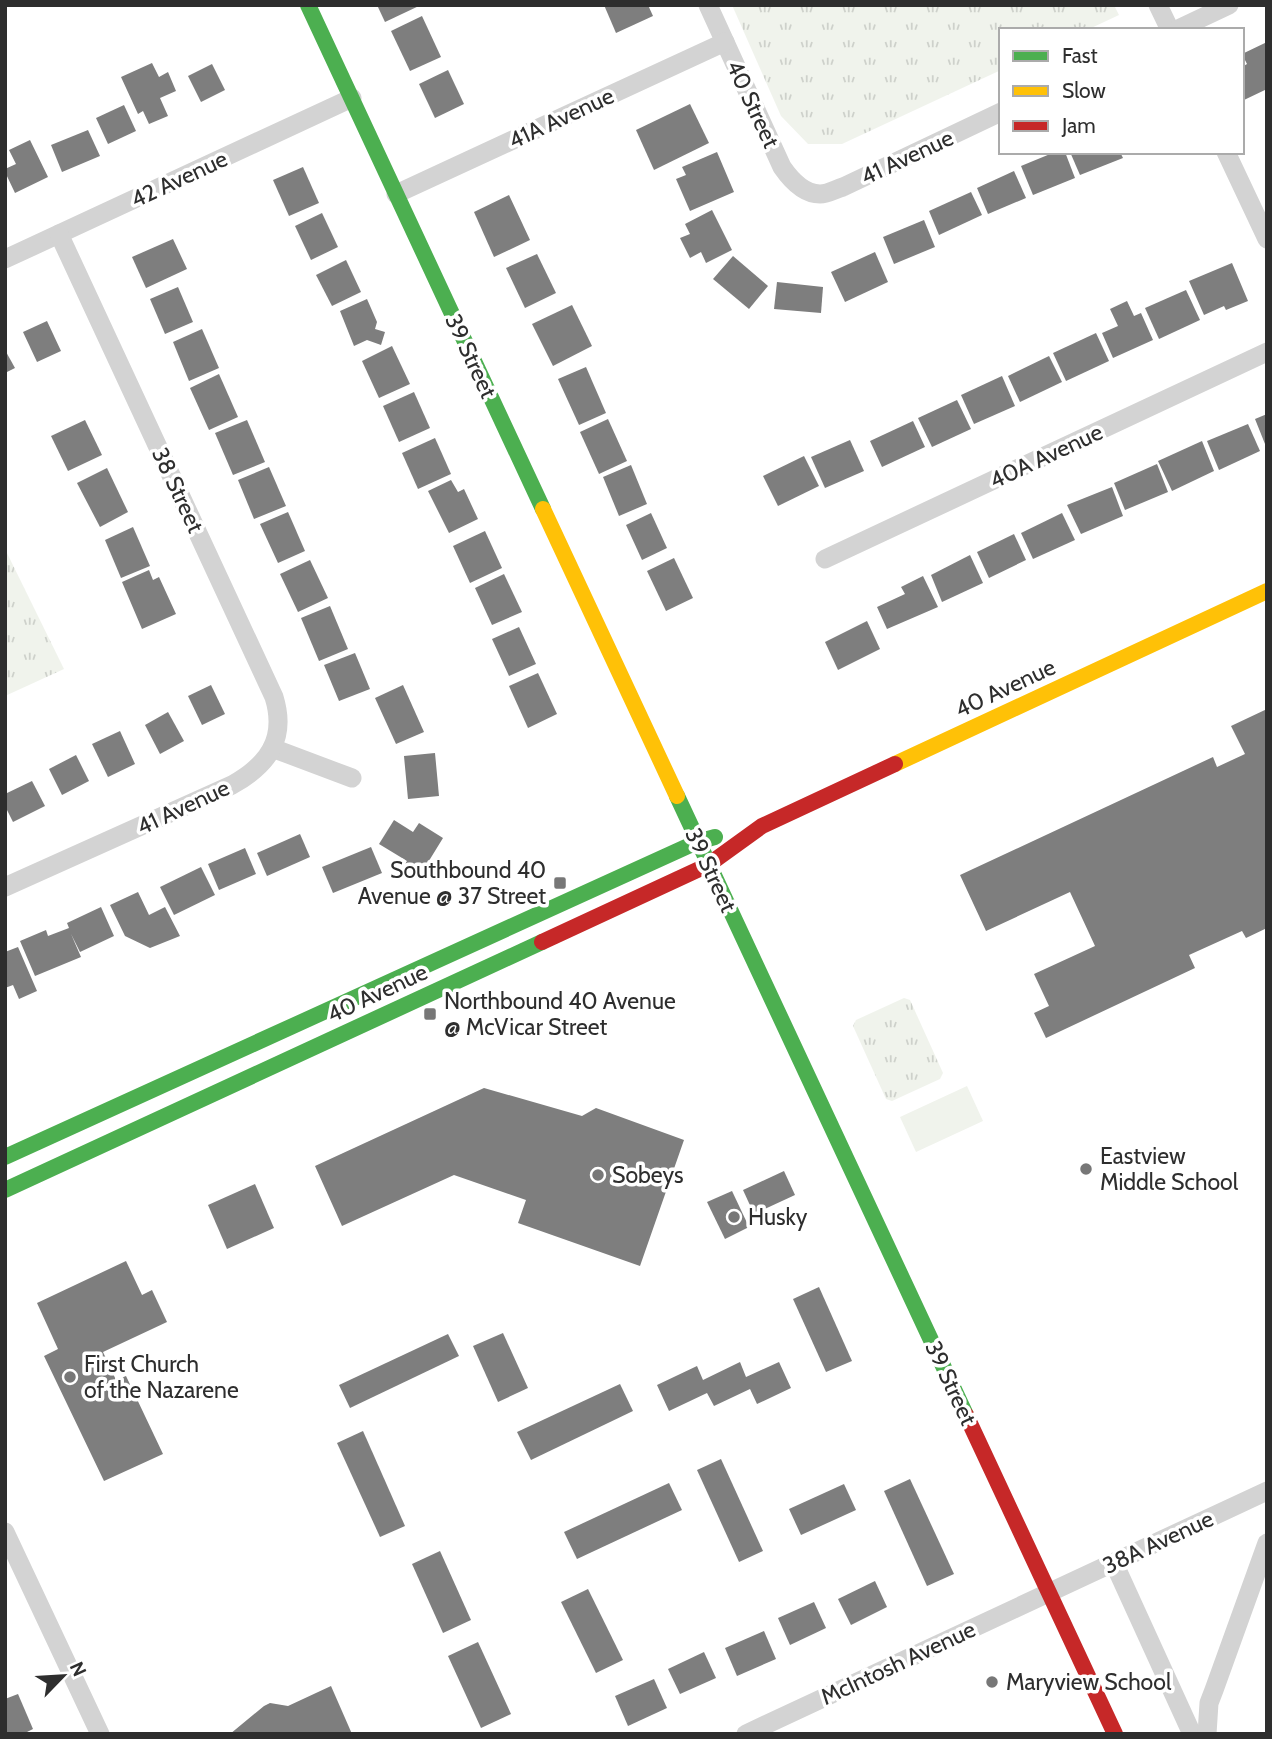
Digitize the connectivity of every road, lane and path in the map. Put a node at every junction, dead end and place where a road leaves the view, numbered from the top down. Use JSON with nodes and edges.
{"nodes":[{"id":1,"x":308,"y":5,"type":"edge"},
{"id":2,"x":708,"y":5,"type":"edge"},
{"id":3,"x":1158,"y":5,"type":"edge"},
{"id":4,"x":1229,"y":5,"type":"edge"},
{"id":5,"x":1169,"y":28,"type":"edge"},
{"id":6,"x":1180,"y":28,"type":"edge"},
{"id":7,"x":725,"y":43,"type":"junction"},
{"id":8,"x":352,"y":98,"type":"junction"},
{"id":9,"x":999,"y":113,"type":"edge"},
{"id":10,"x":1227,"y":154,"type":"edge"},
{"id":11,"x":811,"y":192,"type":"joint"},
{"id":12,"x":396,"y":194,"type":"junction"},
{"id":13,"x":59,"y":234,"type":"junction"},
{"id":14,"x":1267,"y":239,"type":"edge"},
{"id":15,"x":5,"y":259,"type":"edge"},
{"id":16,"x":1267,"y":352,"type":"edge"},
{"id":17,"x":825,"y":559,"type":"dead end"},
{"id":18,"x":1267,"y":591,"type":"edge"},
{"id":19,"x":272,"y":748,"type":"junction"},
{"id":20,"x":352,"y":778,"type":"dead end"},
{"id":21,"x":762,"y":826,"type":"junction"},
{"id":22,"x":697,"y":842,"type":"junction"},
{"id":23,"x":709,"y":865,"type":"junction"},
{"id":24,"x":5,"y":887,"type":"edge"},
{"id":25,"x":5,"y":1157,"type":"edge"},
{"id":26,"x":5,"y":1190,"type":"edge"},
{"id":27,"x":1267,"y":1491,"type":"edge"},
{"id":28,"x":5,"y":1532,"type":"edge"},
{"id":29,"x":1267,"y":1543,"type":"edge"},
{"id":30,"x":1114,"y":1563,"type":"junction"},
{"id":31,"x":1049,"y":1593,"type":"junction"},
{"id":32,"x":100,"y":1734,"type":"edge"},
{"id":33,"x":746,"y":1734,"type":"edge"},
{"id":34,"x":1115,"y":1734,"type":"edge"},
{"id":35,"x":1192,"y":1734,"type":"edge"},
{"id":36,"x":1207,"y":1734,"type":"edge"}],
"edges":[{"from":1,"to":8,"type":"main road","name":"39 Street"},
{"from":2,"to":7,"type":"street","name":"40 Street"},
{"from":3,"to":5,"type":"street"},
{"from":4,"to":6,"type":"street"},
{"from":7,"to":11,"type":"street","name":"40 Street"},
{"from":7,"to":12,"type":"street","name":"41A Avenue"},
{"from":8,"to":12,"type":"main road","name":"39 Street"},
{"from":8,"to":13,"type":"street","name":"42 Avenue"},
{"from":9,"to":11,"type":"street","name":"41 Avenue"},
{"from":10,"to":14,"type":"street"},
{"from":12,"to":22,"type":"main road","name":"39 Street"},
{"from":13,"to":15,"type":"street","name":"42 Avenue"},
{"from":13,"to":19,"type":"street","name":"38 Street"},
{"from":16,"to":17,"type":"street","name":"40A Avenue"},
{"from":18,"to":21,"type":"main road","name":"40 Avenue"},
{"from":19,"to":20,"type":"street"},
{"from":19,"to":24,"type":"street","name":"41 Avenue"},
{"from":21,"to":22,"type":"main road","name":"40 Avenue"},
{"from":21,"to":23,"type":"main road","name":"40 Avenue"},
{"from":22,"to":23,"type":"main road","name":"39 Street"},
{"from":22,"to":25,"type":"main road","name":"40 Avenue"},
{"from":23,"to":26,"type":"main road","name":"40 Avenue"},
{"from":23,"to":31,"type":"main road","name":"39 Street"},
{"from":27,"to":30,"type":"street","name":"38A Avenue"},
{"from":28,"to":32,"type":"street"},
{"from":29,"to":36,"type":"street"},
{"from":30,"to":31,"type":"street","name":"38A Avenue"},
{"from":30,"to":35,"type":"street"},
{"from":31,"to":33,"type":"street","name":"McIntosh Avenue"},
{"from":31,"to":34,"type":"main road","name":"39 Street"}]}
